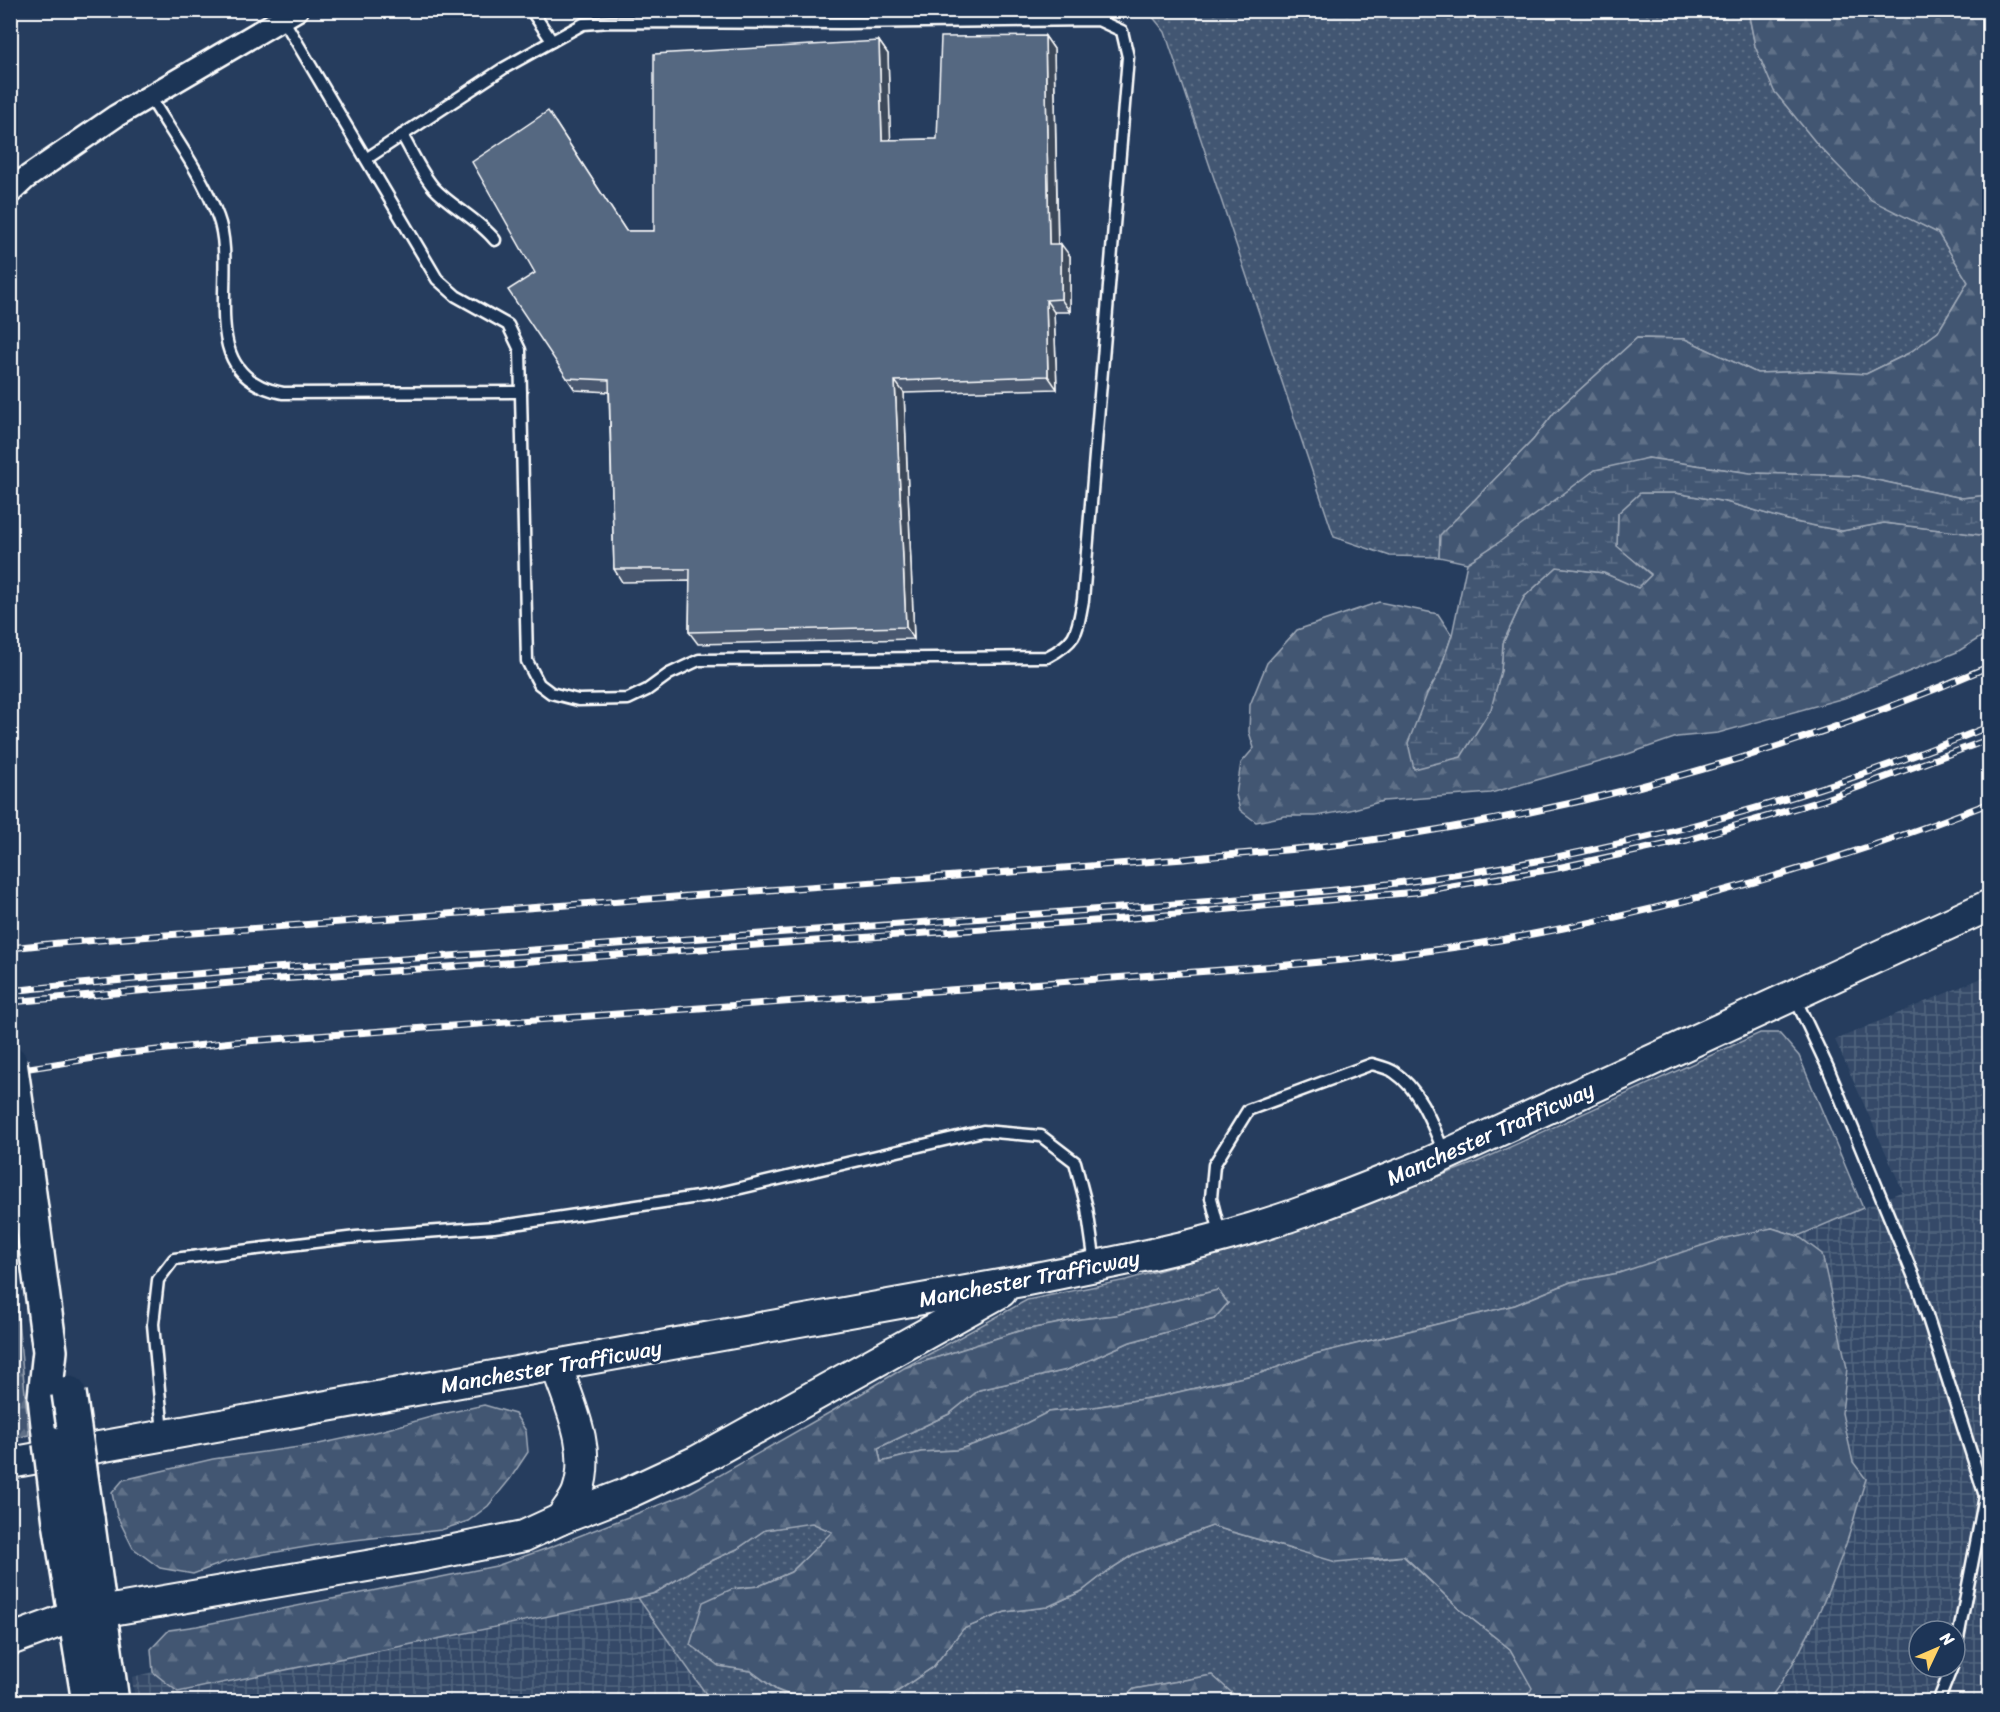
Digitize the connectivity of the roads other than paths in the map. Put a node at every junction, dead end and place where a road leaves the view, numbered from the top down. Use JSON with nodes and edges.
{"nodes":[{"id":1,"x":531,"y":10,"type":"edge"},
{"id":2,"x":290,"y":15,"type":"edge"},
{"id":3,"x":552,"y":41,"type":"junction"},
{"id":4,"x":150,"y":96,"type":"junction"},
{"id":5,"x":402,"y":135,"type":"junction"},
{"id":6,"x":366,"y":159,"type":"junction"},
{"id":7,"x":10,"y":193,"type":"edge"},
{"id":8,"x":495,"y":240,"type":"dead end"},
{"id":9,"x":521,"y":392,"type":"junction"},
{"id":10,"x":1989,"y":905,"type":"edge"},
{"id":11,"x":1794,"y":995,"type":"junction"},
{"id":12,"x":10,"y":1062,"type":"edge"},
{"id":13,"x":1445,"y":1155,"type":"junction"},
{"id":14,"x":1221,"y":1237,"type":"junction"},
{"id":15,"x":1095,"y":1266,"type":"junction"},
{"id":16,"x":1022,"y":1281,"type":"junction"},
{"id":17,"x":556,"y":1365,"type":"junction"},
{"id":18,"x":164,"y":1436,"type":"junction"},
{"id":19,"x":10,"y":1463,"type":"edge"},
{"id":20,"x":1987,"y":1493,"type":"edge"},
{"id":21,"x":561,"y":1519,"type":"junction"},
{"id":22,"x":88,"y":1614,"type":"junction"},
{"id":23,"x":1962,"y":1619,"type":"edge"},
{"id":24,"x":10,"y":1640,"type":"edge"},
{"id":25,"x":1947,"y":1679,"type":"edge"},
{"id":26,"x":89,"y":1701,"type":"edge"},
{"id":27,"x":112,"y":1701,"type":"edge"},
{"id":28,"x":1938,"y":1701,"type":"edge"}],
"edges":[{"from":1,"to":3,"type":"lane"},
{"from":2,"to":4,"type":"street"},
{"from":2,"to":6,"type":"lane"},
{"from":3,"to":5,"type":"lane"},
{"from":3,"to":9,"type":"lane"},
{"from":4,"to":7,"type":"street"},
{"from":4,"to":9,"type":"lane"},
{"from":5,"to":6,"type":"lane"},
{"from":5,"to":8,"type":"lane"},
{"from":6,"to":9,"type":"lane"},
{"from":10,"to":11,"type":"main road","name":"Manchester Trafficway"},
{"from":11,"to":13,"type":"main road","name":"Manchester Trafficway"},
{"from":11,"to":20,"type":"lane"},
{"from":12,"to":22,"type":"main road","bridge":true},
{"from":13,"to":14,"type":"main road","name":"Manchester Trafficway"},
{"from":13,"to":14,"type":"lane"},
{"from":14,"to":15,"type":"main road","name":"Manchester Trafficway"},
{"from":15,"to":16,"type":"main road","name":"Manchester Trafficway"},
{"from":15,"to":18,"type":"lane"},
{"from":16,"to":17,"type":"main road","name":"Manchester Trafficway"},
{"from":16,"to":21,"type":"main road"},
{"from":17,"to":18,"type":"main road","name":"Manchester Trafficway"},
{"from":17,"to":21,"type":"main road"},
{"from":18,"to":19,"type":"main road","name":"Manchester Trafficway"},
{"from":20,"to":23,"type":"lane"},
{"from":21,"to":22,"type":"main road"},
{"from":22,"to":24,"type":"main road"},
{"from":22,"to":26,"type":"main road"},
{"from":22,"to":27,"type":"main road"},
{"from":25,"to":28,"type":"lane"}]}
